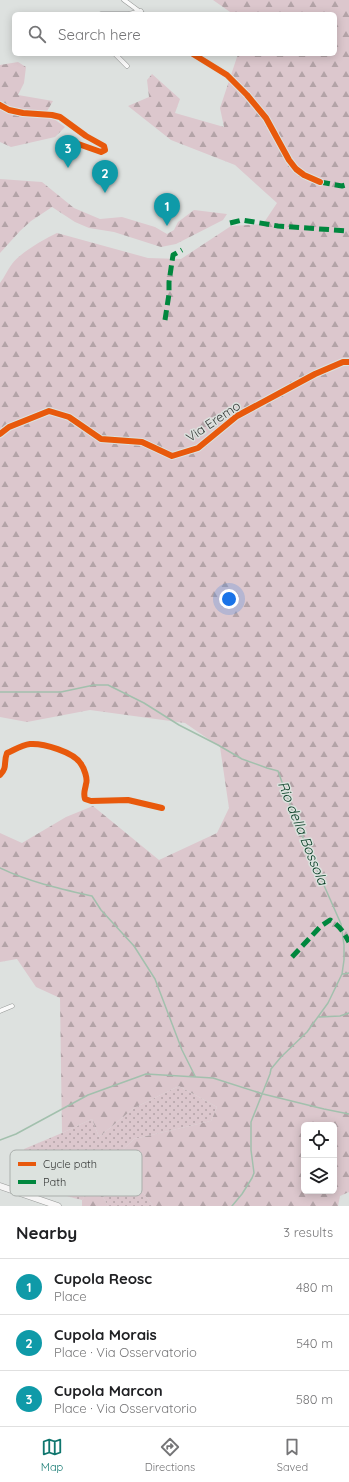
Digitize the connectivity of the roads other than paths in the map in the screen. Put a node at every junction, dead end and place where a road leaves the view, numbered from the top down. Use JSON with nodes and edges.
{"nodes":[{"id":1,"x":124,"y":0,"type":"edge"},
{"id":2,"x":141,"y":12,"type":"edge"},
{"id":3,"x":117,"y":56,"type":"edge"},
{"id":4,"x":196,"y":56,"type":"edge"},
{"id":5,"x":127,"y":66,"type":"dead end"},
{"id":6,"x":0,"y":105,"type":"edge"},
{"id":7,"x":67,"y":140,"type":"dead end"},
{"id":8,"x":320,"y":182,"type":"dead end"},
{"id":9,"x":349,"y":362,"type":"edge"},
{"id":10,"x":0,"y":434,"type":"edge"},
{"id":11,"x":0,"y":775,"type":"edge"},
{"id":12,"x":162,"y":808,"type":"dead end"},
{"id":13,"x":12,"y":1006,"type":"dead end"},
{"id":14,"x":0,"y":1011,"type":"edge"},
{"id":15,"x":0,"y":1186,"type":"edge"},
{"id":16,"x":10,"y":1189,"type":"edge"},
{"id":17,"x":29,"y":1196,"type":"edge"},
{"id":18,"x":58,"y":1206,"type":"edge"}],
"edges":[{"from":1,"to":2,"type":"street"},
{"from":3,"to":5,"type":"street"},
{"from":4,"to":8,"type":"street"},
{"from":6,"to":7,"type":"street"},
{"from":9,"to":10,"type":"street","name":"Via Eremo"},
{"from":11,"to":12,"type":"street"},
{"from":13,"to":14,"type":"street"},
{"from":15,"to":16,"type":"main road"},
{"from":17,"to":18,"type":"main road"}]}
